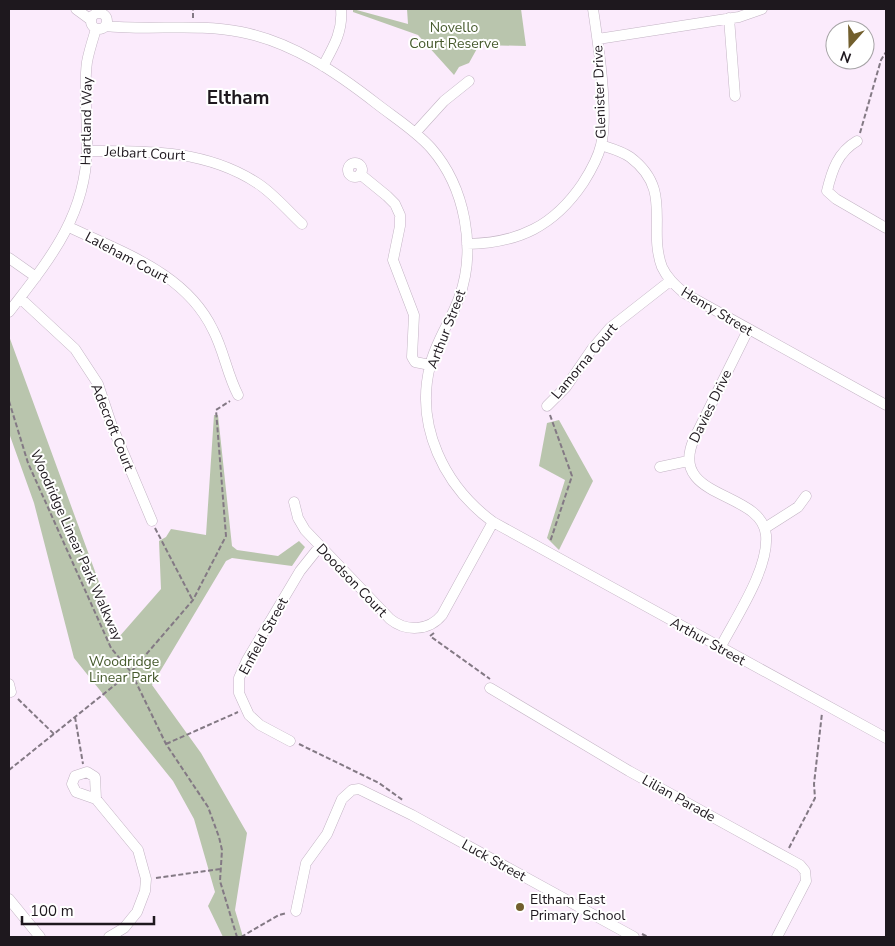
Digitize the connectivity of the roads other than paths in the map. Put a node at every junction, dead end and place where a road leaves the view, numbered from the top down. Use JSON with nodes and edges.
{"nodes":[{"id":1,"x":76,"y":9,"type":"edge"},
{"id":2,"x":82,"y":9,"type":"edge"},
{"id":3,"x":342,"y":9,"type":"edge"},
{"id":4,"x":593,"y":9,"type":"edge"},
{"id":5,"x":762,"y":9,"type":"edge"},
{"id":6,"x":729,"y":18,"type":"junction"},
{"id":7,"x":98,"y":22,"type":"junction"},
{"id":8,"x":598,"y":39,"type":"junction"},
{"id":9,"x":323,"y":66,"type":"junction"},
{"id":10,"x":468,"y":80,"type":"dead end"},
{"id":11,"x":735,"y":96,"type":"dead end"},
{"id":12,"x":415,"y":133,"type":"junction"},
{"id":13,"x":857,"y":141,"type":"road end"},
{"id":14,"x":601,"y":144,"type":"junction"},
{"id":15,"x":87,"y":151,"type":"junction"},
{"id":16,"x":360,"y":174,"type":"dead end"},
{"id":17,"x":302,"y":224,"type":"dead end"},
{"id":18,"x":69,"y":227,"type":"junction"},
{"id":19,"x":886,"y":228,"type":"edge"},
{"id":20,"x":467,"y":244,"type":"junction"},
{"id":21,"x":9,"y":258,"type":"edge"},
{"id":22,"x":36,"y":277,"type":"junction"},
{"id":23,"x":670,"y":281,"type":"junction"},
{"id":24,"x":20,"y":298,"type":"junction"},
{"id":25,"x":9,"y":312,"type":"edge"},
{"id":26,"x":748,"y":330,"type":"junction"},
{"id":27,"x":430,"y":365,"type":"junction"},
{"id":28,"x":238,"y":395,"type":"road end"},
{"id":29,"x":886,"y":405,"type":"edge"},
{"id":30,"x":547,"y":406,"type":"road end"},
{"id":31,"x":688,"y":461,"type":"junction"},
{"id":32,"x":660,"y":467,"type":"dead end"},
{"id":33,"x":806,"y":496,"type":"dead end"},
{"id":34,"x":294,"y":502,"type":"dead end"},
{"id":35,"x":152,"y":522,"type":"road end"},
{"id":36,"x":493,"y":522,"type":"junction"},
{"id":37,"x":765,"y":528,"type":"junction"},
{"id":38,"x":320,"y":546,"type":"junction"},
{"id":39,"x":720,"y":648,"type":"junction"},
{"id":40,"x":491,"y":684,"type":"road end"},
{"id":41,"x":886,"y":738,"type":"edge"},
{"id":42,"x":290,"y":742,"type":"dead end"},
{"id":43,"x":96,"y":799,"type":"junction"},
{"id":44,"x":9,"y":899,"type":"edge"},
{"id":45,"x":296,"y":911,"type":"road end"},
{"id":46,"x":40,"y":937,"type":"edge"},
{"id":47,"x":109,"y":937,"type":"edge"},
{"id":48,"x":634,"y":937,"type":"edge"},
{"id":49,"x":777,"y":937,"type":"edge"}],
"edges":[{"from":1,"to":7,"type":"street","name":"Arthur Street"},
{"from":2,"to":7,"type":"street","name":"Arthur Street"},
{"from":3,"to":9,"type":"street"},
{"from":4,"to":8,"type":"street","name":"Glenister Drive"},
{"from":5,"to":6,"type":"street"},
{"from":6,"to":8,"type":"street"},
{"from":6,"to":11,"type":"street"},
{"from":7,"to":9,"type":"street","name":"Arthur Street"},
{"from":7,"to":15,"type":"street","name":"Hartland Way"},
{"from":8,"to":14,"type":"street","name":"Glenister Drive"},
{"from":9,"to":12,"type":"street","name":"Arthur Street"},
{"from":10,"to":12,"type":"street"},
{"from":12,"to":20,"type":"street","name":"Arthur Street"},
{"from":13,"to":19,"type":"street"},
{"from":14,"to":20,"type":"street","name":"Glenister Drive"},
{"from":14,"to":23,"type":"street","name":"Henry Street"},
{"from":15,"to":17,"type":"street","name":"Jelbart Court"},
{"from":15,"to":18,"type":"street","name":"Hartland Way"},
{"from":16,"to":27,"type":"street"},
{"from":18,"to":22,"type":"street","name":"Hartland Way"},
{"from":18,"to":28,"type":"street","name":"Laleham Court"},
{"from":20,"to":27,"type":"street","name":"Arthur Street"},
{"from":21,"to":22,"type":"street"},
{"from":22,"to":24,"type":"street","name":"Hartland Way"},
{"from":23,"to":26,"type":"street","name":"Henry Street"},
{"from":23,"to":30,"type":"street","name":"Lamorna Court"},
{"from":24,"to":25,"type":"street","name":"Hartland Way"},
{"from":24,"to":35,"type":"street","name":"Adecroft Court"},
{"from":26,"to":29,"type":"street","name":"Henry Street"},
{"from":26,"to":31,"type":"street","name":"Davies Drive"},
{"from":27,"to":36,"type":"street","name":"Arthur Street"},
{"from":31,"to":32,"type":"street"},
{"from":31,"to":37,"type":"street","name":"Davies Drive"},
{"from":33,"to":37,"type":"street"},
{"from":34,"to":38,"type":"street","name":"Doodson Court"},
{"from":36,"to":38,"type":"street","name":"Doodson Court"},
{"from":36,"to":39,"type":"street","name":"Arthur Street"},
{"from":37,"to":39,"type":"street"},
{"from":38,"to":42,"type":"street","name":"Enfield Street"},
{"from":39,"to":41,"type":"street","name":"Arthur Street"},
{"from":40,"to":49,"type":"street","name":"Lilian Parade"},
{"from":43,"to":43,"type":"street"},
{"from":43,"to":47,"type":"street"},
{"from":44,"to":46,"type":"street"},
{"from":45,"to":48,"type":"street","name":"Luck Street"}]}
